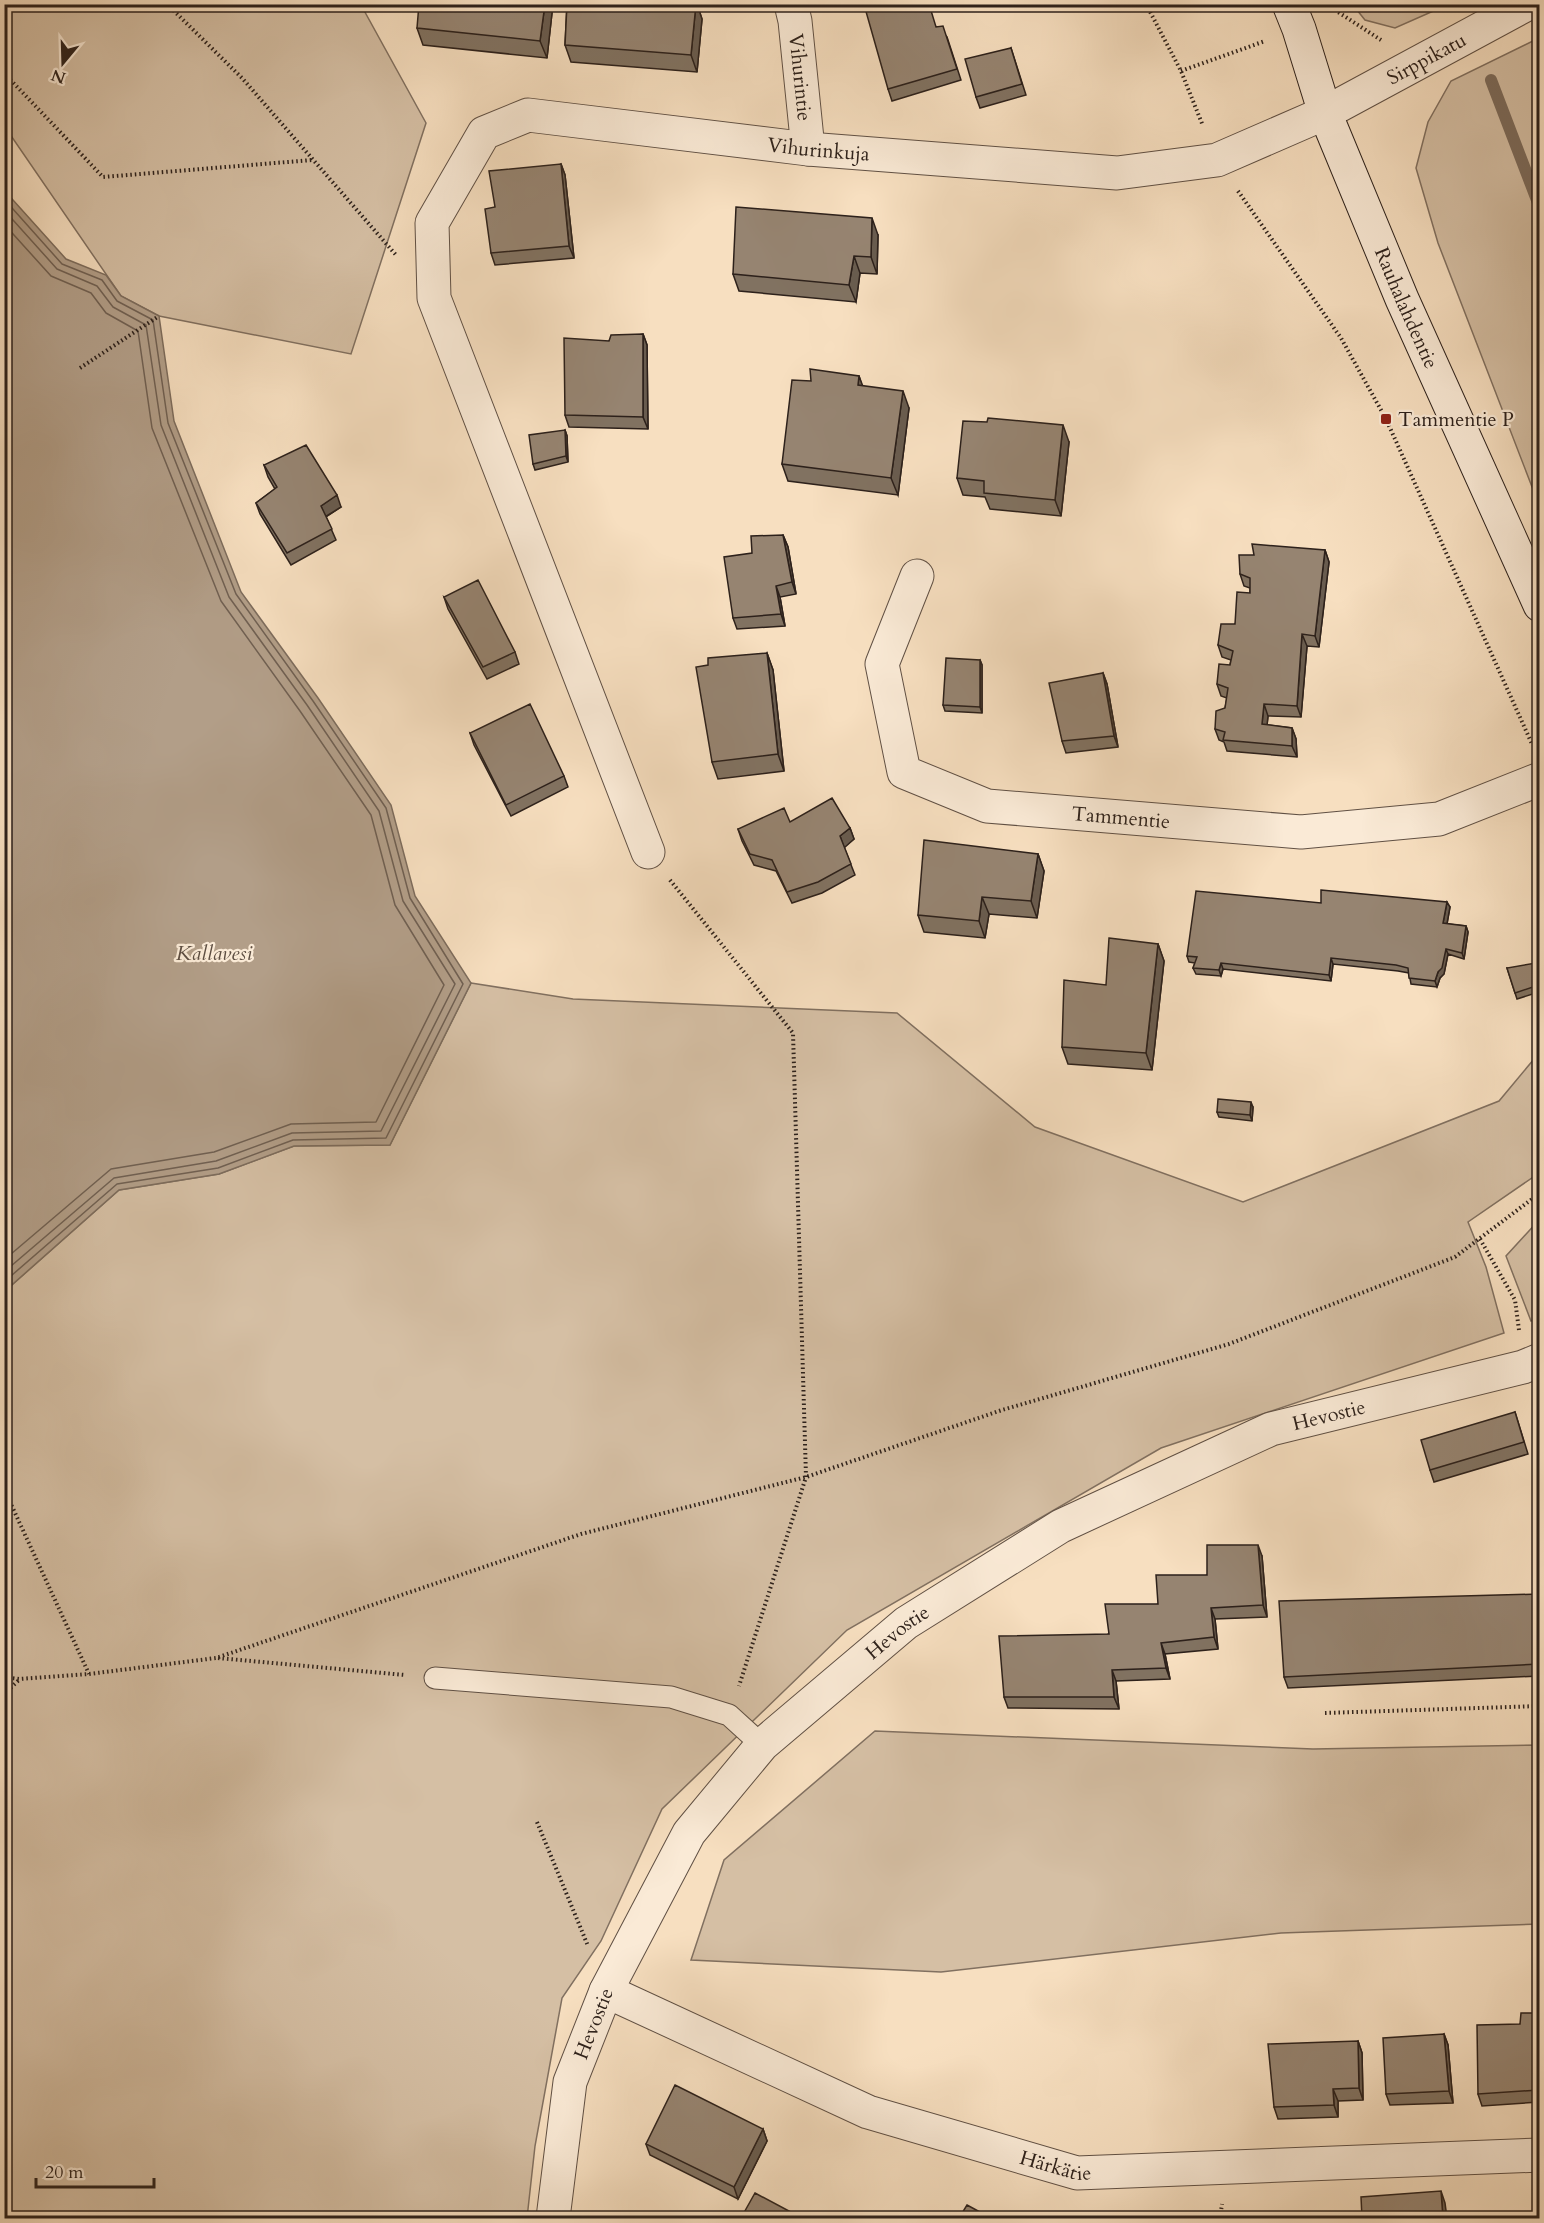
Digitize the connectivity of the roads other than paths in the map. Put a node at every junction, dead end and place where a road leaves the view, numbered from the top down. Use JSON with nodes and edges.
{"nodes":[{"id":1,"x":790,"y":4,"type":"edge"},
{"id":2,"x":1527,"y":4,"type":"edge"},
{"id":3,"x":1294,"y":17,"type":"edge"},
{"id":4,"x":1325,"y":113,"type":"junction"},
{"id":5,"x":808,"y":149,"type":"junction"},
{"id":6,"x":917,"y":576,"type":"dead end"},
{"id":7,"x":1539,"y":605,"type":"edge"},
{"id":8,"x":1537,"y":764,"type":"edge"},
{"id":9,"x":648,"y":852,"type":"road end"},
{"id":10,"x":1531,"y":1363,"type":"edge"},
{"id":11,"x":435,"y":1678,"type":"road end"},
{"id":12,"x":762,"y":1745,"type":"junction"},
{"id":13,"x":606,"y":1992,"type":"junction"},
{"id":14,"x":1539,"y":2155,"type":"edge"},
{"id":15,"x":553,"y":2218,"type":"edge"}],
"edges":[{"from":1,"to":5,"type":"street","name":"Vihurintie"},
{"from":2,"to":4,"type":"street","name":"Sirppikatu"},
{"from":3,"to":4,"type":"street","name":"Rauhalahdentie"},
{"from":4,"to":5,"type":"street","name":"Vihurinkuja"},
{"from":4,"to":7,"type":"street","name":"Rauhalahdentie"},
{"from":5,"to":9,"type":"street","name":"Vihurinkuja"},
{"from":6,"to":8,"type":"street","name":"Tammentie"},
{"from":10,"to":12,"type":"street","name":"Hevostie"},
{"from":11,"to":12,"type":"lane"},
{"from":12,"to":13,"type":"street","name":"Hevostie"},
{"from":13,"to":14,"type":"street","name":"Härkätie"},
{"from":13,"to":15,"type":"street","name":"Hevostie"}]}
